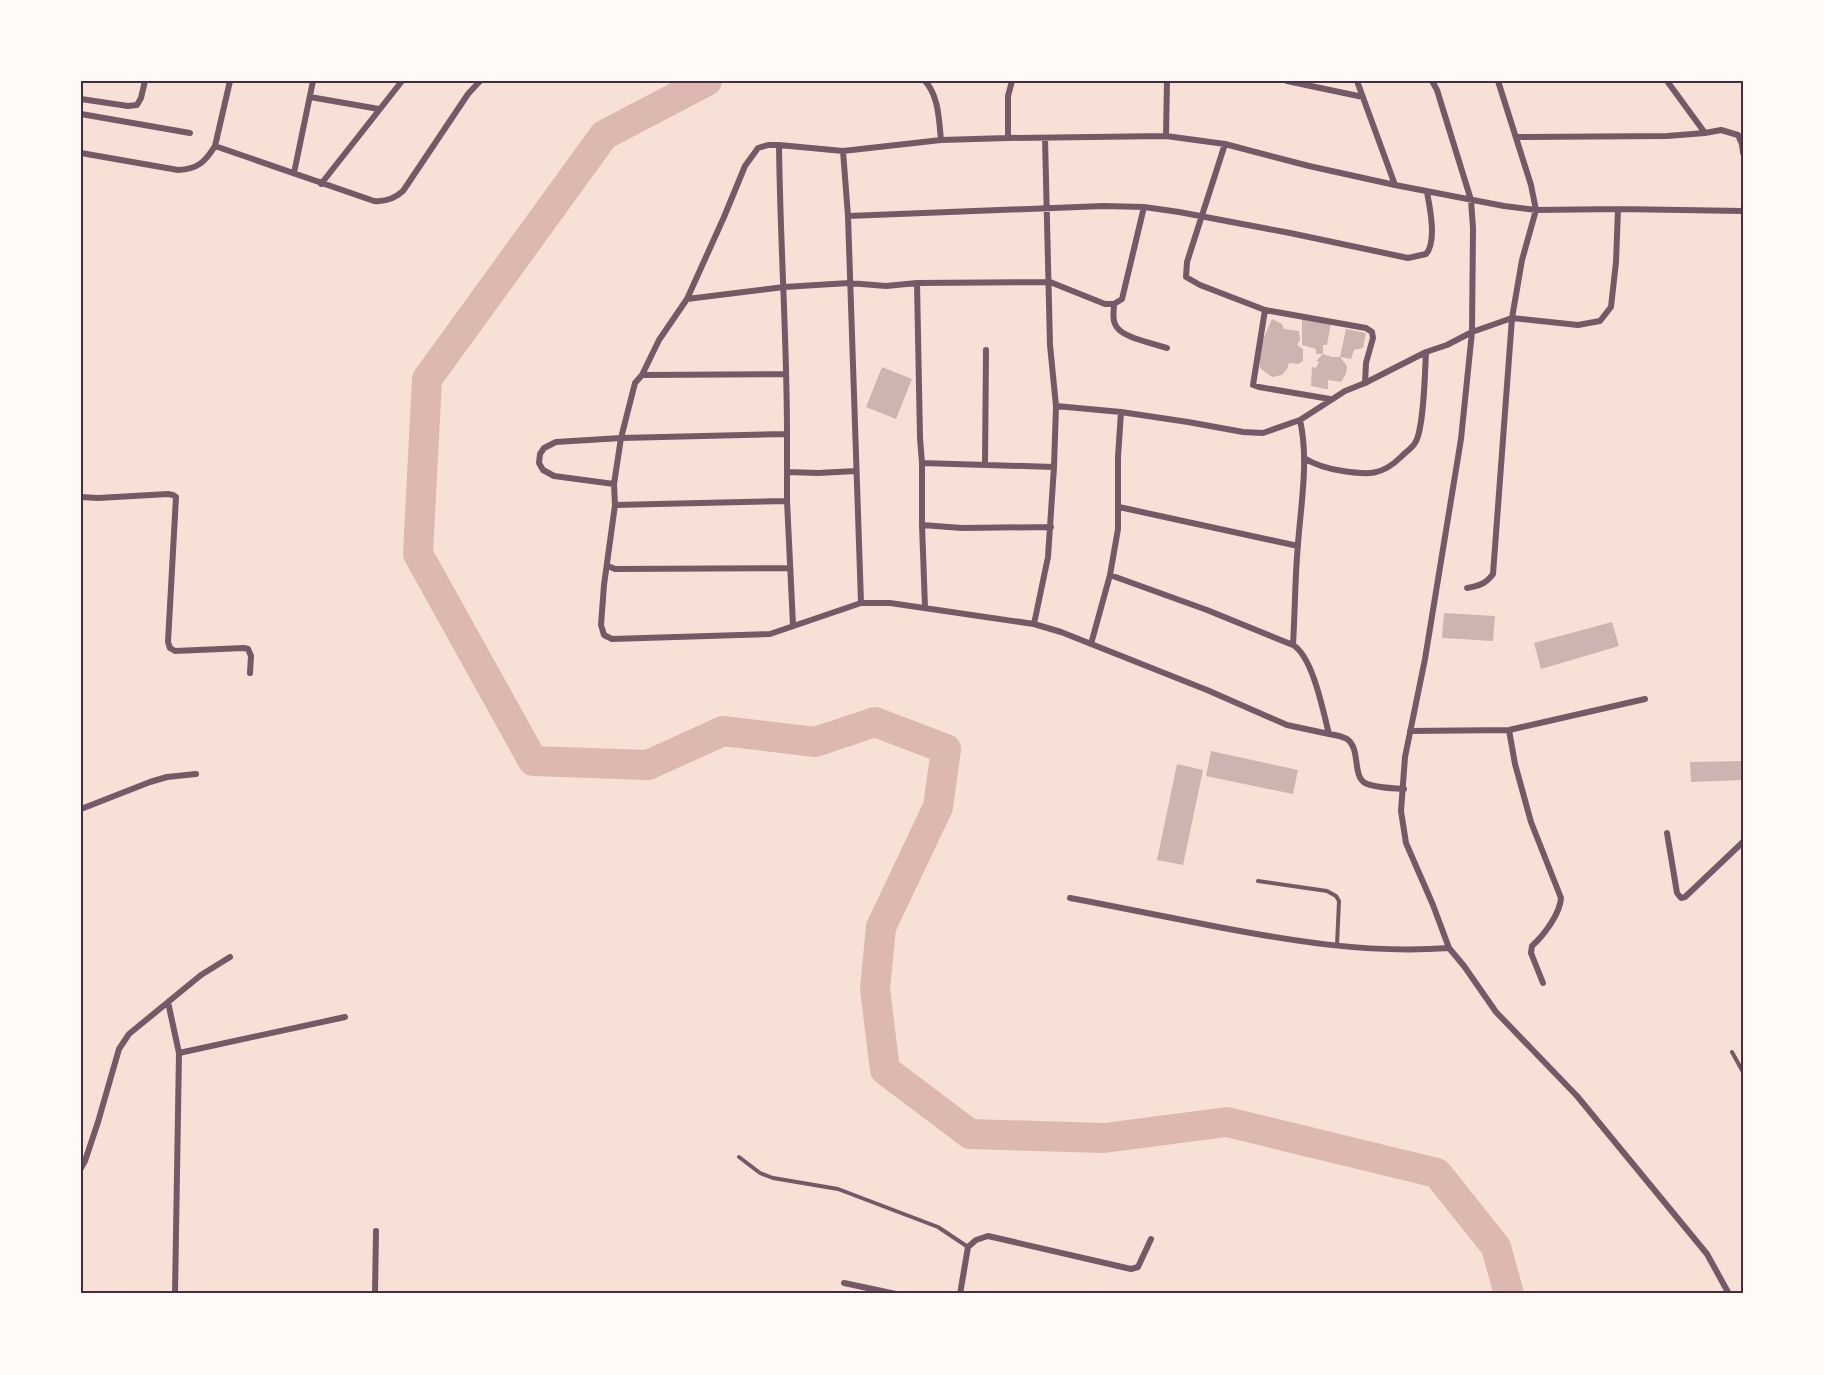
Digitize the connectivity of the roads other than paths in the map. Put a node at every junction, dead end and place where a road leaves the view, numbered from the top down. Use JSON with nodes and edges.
{"nodes":[{"id":1,"x":145,"y":81,"type":"edge"},
{"id":2,"x":230,"y":81,"type":"edge"},
{"id":3,"x":313,"y":81,"type":"edge"},
{"id":4,"x":402,"y":81,"type":"edge"},
{"id":5,"x":480,"y":81,"type":"edge"},
{"id":6,"x":925,"y":81,"type":"edge"},
{"id":7,"x":1012,"y":81,"type":"edge"},
{"id":8,"x":1167,"y":81,"type":"edge"},
{"id":9,"x":1287,"y":81,"type":"edge"},
{"id":10,"x":1357,"y":81,"type":"edge"},
{"id":11,"x":1432,"y":81,"type":"edge"},
{"id":12,"x":1498,"y":81,"type":"edge"},
{"id":13,"x":1667,"y":81,"type":"edge"},
{"id":14,"x":310,"y":97,"type":"junction"},
{"id":15,"x":1363,"y":97,"type":"junction"},
{"id":16,"x":81,"y":99,"type":"edge"},
{"id":17,"x":379,"y":110,"type":"junction"},
{"id":18,"x":81,"y":114,"type":"edge"},
{"id":19,"x":1706,"y":133,"type":"junction"},
{"id":20,"x":190,"y":134,"type":"dead end"},
{"id":21,"x":1166,"y":136,"type":"junction"},
{"id":22,"x":1517,"y":137,"type":"junction"},
{"id":23,"x":1008,"y":138,"type":"junction"},
{"id":24,"x":1046,"y":138,"type":"junction"},
{"id":25,"x":942,"y":140,"type":"junction"},
{"id":26,"x":1225,"y":144,"type":"junction"},
{"id":27,"x":779,"y":145,"type":"junction"},
{"id":28,"x":215,"y":146,"type":"junction"},
{"id":29,"x":843,"y":151,"type":"junction"},
{"id":30,"x":81,"y":153,"type":"edge"},
{"id":31,"x":1743,"y":153,"type":"edge"},
{"id":32,"x":294,"y":173,"type":"junction"},
{"id":33,"x":321,"y":184,"type":"junction"},
{"id":34,"x":1395,"y":185,"type":"junction"},
{"id":35,"x":1427,"y":192,"type":"junction"},
{"id":36,"x":1471,"y":200,"type":"junction"},
{"id":37,"x":1144,"y":207,"type":"junction"},
{"id":38,"x":1048,"y":208,"type":"junction"},
{"id":39,"x":1617,"y":209,"type":"junction"},
{"id":40,"x":1536,"y":210,"type":"junction"},
{"id":41,"x":1743,"y":211,"type":"edge"},
{"id":42,"x":848,"y":216,"type":"junction"},
{"id":43,"x":1203,"y":216,"type":"junction"},
{"id":44,"x":1050,"y":282,"type":"junction"},
{"id":45,"x":849,"y":283,"type":"junction"},
{"id":46,"x":917,"y":284,"type":"junction"},
{"id":47,"x":784,"y":287,"type":"junction"},
{"id":48,"x":687,"y":299,"type":"junction"},
{"id":49,"x":1114,"y":304,"type":"junction"},
{"id":50,"x":1265,"y":310,"type":"junction"},
{"id":51,"x":1512,"y":318,"type":"junction"},
{"id":52,"x":1472,"y":332,"type":"junction"},
{"id":53,"x":1167,"y":348,"type":"dead end"},
{"id":54,"x":986,"y":350,"type":"dead end"},
{"id":55,"x":1426,"y":352,"type":"junction"},
{"id":56,"x":786,"y":374,"type":"junction"},
{"id":57,"x":642,"y":375,"type":"junction"},
{"id":58,"x":1365,"y":383,"type":"junction"},
{"id":59,"x":1330,"y":399,"type":"junction"},
{"id":60,"x":1056,"y":406,"type":"junction"},
{"id":61,"x":1122,"y":412,"type":"junction"},
{"id":62,"x":1300,"y":420,"type":"junction"},
{"id":63,"x":787,"y":434,"type":"junction"},
{"id":64,"x":621,"y":438,"type":"junction"},
{"id":65,"x":1304,"y":458,"type":"junction"},
{"id":66,"x":922,"y":463,"type":"junction"},
{"id":67,"x":986,"y":465,"type":"junction"},
{"id":68,"x":1054,"y":467,"type":"junction"},
{"id":69,"x":856,"y":471,"type":"junction"},
{"id":70,"x":788,"y":472,"type":"junction"},
{"id":71,"x":614,"y":484,"type":"junction"},
{"id":72,"x":81,"y":497,"type":"edge"},
{"id":73,"x":787,"y":501,"type":"junction"},
{"id":74,"x":615,"y":505,"type":"junction"},
{"id":75,"x":1119,"y":507,"type":"junction"},
{"id":76,"x":922,"y":525,"type":"junction"},
{"id":77,"x":1051,"y":527,"type":"junction"},
{"id":78,"x":1298,"y":546,"type":"junction"},
{"id":79,"x":608,"y":566,"type":"junction"},
{"id":80,"x":789,"y":568,"type":"junction"},
{"id":81,"x":1110,"y":575,"type":"junction"},
{"id":82,"x":1467,"y":588,"type":"dead end"},
{"id":83,"x":861,"y":603,"type":"junction"},
{"id":84,"x":925,"y":608,"type":"junction"},
{"id":85,"x":1034,"y":624,"type":"junction"},
{"id":86,"x":793,"y":626,"type":"junction"},
{"id":87,"x":1090,"y":644,"type":"junction"},
{"id":88,"x":1293,"y":645,"type":"junction"},
{"id":89,"x":250,"y":674,"type":"dead end"},
{"id":90,"x":1645,"y":699,"type":"dead end"},
{"id":91,"x":1509,"y":730,"type":"junction"},
{"id":92,"x":1410,"y":731,"type":"junction"},
{"id":93,"x":1329,"y":734,"type":"junction"},
{"id":94,"x":196,"y":774,"type":"dead end"},
{"id":95,"x":1404,"y":789,"type":"junction"},
{"id":96,"x":81,"y":809,"type":"edge"},
{"id":97,"x":1667,"y":833,"type":"dead end"},
{"id":98,"x":1743,"y":842,"type":"edge"},
{"id":99,"x":1257,"y":881,"type":"dead end"},
{"id":100,"x":1070,"y":897,"type":"dead end"},
{"id":101,"x":1337,"y":946,"type":"junction"},
{"id":102,"x":1449,"y":948,"type":"junction"},
{"id":103,"x":230,"y":957,"type":"dead end"},
{"id":104,"x":1543,"y":983,"type":"dead end"},
{"id":105,"x":168,"y":1002,"type":"junction"},
{"id":106,"x":345,"y":1017,"type":"dead end"},
{"id":107,"x":180,"y":1053,"type":"junction"},
{"id":108,"x":1732,"y":1053,"type":"dead end"},
{"id":109,"x":1743,"y":1072,"type":"edge"},
{"id":110,"x":739,"y":1157,"type":"dead end"},
{"id":111,"x":81,"y":1168,"type":"edge"},
{"id":112,"x":376,"y":1232,"type":"dead end"},
{"id":113,"x":1151,"y":1239,"type":"dead end"},
{"id":114,"x":968,"y":1247,"type":"junction"},
{"id":115,"x":844,"y":1283,"type":"dead end"},
{"id":116,"x":175,"y":1294,"type":"edge"},
{"id":117,"x":375,"y":1294,"type":"edge"},
{"id":118,"x":896,"y":1294,"type":"edge"},
{"id":119,"x":960,"y":1294,"type":"edge"},
{"id":120,"x":1729,"y":1294,"type":"edge"}],
"edges":[{"from":1,"to":16,"type":"street"},
{"from":2,"to":28,"type":"street"},
{"from":3,"to":14,"type":"street"},
{"from":4,"to":17,"type":"street"},
{"from":5,"to":33,"type":"street"},
{"from":6,"to":25,"type":"street"},
{"from":7,"to":23,"type":"street"},
{"from":8,"to":21,"type":"street"},
{"from":9,"to":15,"type":"street"},
{"from":10,"to":15,"type":"street"},
{"from":11,"to":36,"type":"street"},
{"from":12,"to":22,"type":"street"},
{"from":13,"to":19,"type":"street"},
{"from":14,"to":17,"type":"street"},
{"from":14,"to":32,"type":"street"},
{"from":15,"to":34,"type":"street"},
{"from":17,"to":33,"type":"street"},
{"from":18,"to":20,"type":"street"},
{"from":19,"to":22,"type":"street"},
{"from":19,"to":31,"type":"street"},
{"from":21,"to":24,"type":"street"},
{"from":21,"to":26,"type":"street"},
{"from":22,"to":40,"type":"street"},
{"from":23,"to":24,"type":"street"},
{"from":23,"to":25,"type":"street"},
{"from":24,"to":38,"type":"street"},
{"from":25,"to":29,"type":"street"},
{"from":26,"to":34,"type":"street"},
{"from":26,"to":43,"type":"street"},
{"from":27,"to":29,"type":"street"},
{"from":27,"to":47,"type":"street"},
{"from":27,"to":48,"type":"street"},
{"from":28,"to":30,"type":"street"},
{"from":28,"to":32,"type":"street"},
{"from":29,"to":42,"type":"street"},
{"from":32,"to":33,"type":"street"},
{"from":34,"to":35,"type":"street"},
{"from":35,"to":36,"type":"street"},
{"from":35,"to":43,"type":"street"},
{"from":36,"to":40,"type":"street"},
{"from":36,"to":52,"type":"street"},
{"from":37,"to":38,"type":"street"},
{"from":37,"to":43,"type":"street"},
{"from":37,"to":49,"type":"street"},
{"from":38,"to":42,"type":"street"},
{"from":38,"to":44,"type":"street"},
{"from":39,"to":40,"type":"street"},
{"from":39,"to":41,"type":"street"},
{"from":39,"to":51,"type":"street"},
{"from":40,"to":51,"type":"street"},
{"from":42,"to":45,"type":"street"},
{"from":43,"to":50,"type":"street"},
{"from":44,"to":46,"type":"street"},
{"from":44,"to":49,"type":"street"},
{"from":44,"to":60,"type":"street"},
{"from":45,"to":46,"type":"street"},
{"from":45,"to":47,"type":"street"},
{"from":45,"to":69,"type":"street"},
{"from":46,"to":66,"type":"street"},
{"from":47,"to":48,"type":"street"},
{"from":47,"to":56,"type":"street"},
{"from":48,"to":57,"type":"street"},
{"from":49,"to":53,"type":"street"},
{"from":50,"to":58,"type":"street"},
{"from":50,"to":59,"type":"street"},
{"from":51,"to":52,"type":"street"},
{"from":51,"to":82,"type":"street"},
{"from":52,"to":55,"type":"street"},
{"from":52,"to":92,"type":"street"},
{"from":54,"to":67,"type":"street"},
{"from":55,"to":58,"type":"street"},
{"from":55,"to":65,"type":"street"},
{"from":56,"to":57,"type":"street"},
{"from":56,"to":63,"type":"street"},
{"from":57,"to":64,"type":"street"},
{"from":58,"to":59,"type":"street"},
{"from":59,"to":62,"type":"street"},
{"from":60,"to":61,"type":"street"},
{"from":60,"to":68,"type":"street"},
{"from":61,"to":62,"type":"street"},
{"from":61,"to":75,"type":"street"},
{"from":62,"to":65,"type":"street"},
{"from":63,"to":64,"type":"street"},
{"from":63,"to":70,"type":"street"},
{"from":64,"to":71,"type":"street"},
{"from":64,"to":71,"type":"street"},
{"from":65,"to":78,"type":"street"},
{"from":66,"to":67,"type":"street"},
{"from":66,"to":76,"type":"street"},
{"from":67,"to":68,"type":"street"},
{"from":68,"to":77,"type":"street"},
{"from":69,"to":70,"type":"street"},
{"from":69,"to":83,"type":"street"},
{"from":70,"to":73,"type":"street"},
{"from":71,"to":74,"type":"street"},
{"from":72,"to":89,"type":"street"},
{"from":73,"to":74,"type":"street"},
{"from":73,"to":80,"type":"street"},
{"from":74,"to":79,"type":"street"},
{"from":75,"to":78,"type":"street"},
{"from":75,"to":81,"type":"street"},
{"from":76,"to":77,"type":"street"},
{"from":76,"to":84,"type":"street"},
{"from":77,"to":85,"type":"street"},
{"from":78,"to":88,"type":"street"},
{"from":79,"to":80,"type":"street"},
{"from":79,"to":86,"type":"street"},
{"from":80,"to":86,"type":"street"},
{"from":81,"to":87,"type":"street"},
{"from":81,"to":88,"type":"street"},
{"from":83,"to":84,"type":"street"},
{"from":83,"to":86,"type":"street"},
{"from":84,"to":85,"type":"street"},
{"from":85,"to":87,"type":"street"},
{"from":87,"to":93,"type":"street"},
{"from":88,"to":93,"type":"street"},
{"from":90,"to":91,"type":"street"},
{"from":91,"to":92,"type":"street"},
{"from":91,"to":104,"type":"street"},
{"from":92,"to":95,"type":"street"},
{"from":93,"to":95,"type":"street"},
{"from":94,"to":96,"type":"street"},
{"from":95,"to":102,"type":"street"},
{"from":97,"to":98,"type":"street"},
{"from":99,"to":101,"type":"lane"},
{"from":100,"to":101,"type":"street"},
{"from":101,"to":102,"type":"street"},
{"from":102,"to":120,"type":"street"},
{"from":103,"to":105,"type":"street"},
{"from":105,"to":107,"type":"street"},
{"from":105,"to":111,"type":"street"},
{"from":106,"to":107,"type":"street"},
{"from":107,"to":116,"type":"street"},
{"from":108,"to":109,"type":"lane"},
{"from":110,"to":114,"type":"lane"},
{"from":112,"to":117,"type":"street"},
{"from":113,"to":114,"type":"street"},
{"from":114,"to":119,"type":"street"},
{"from":115,"to":118,"type":"street"}]}
